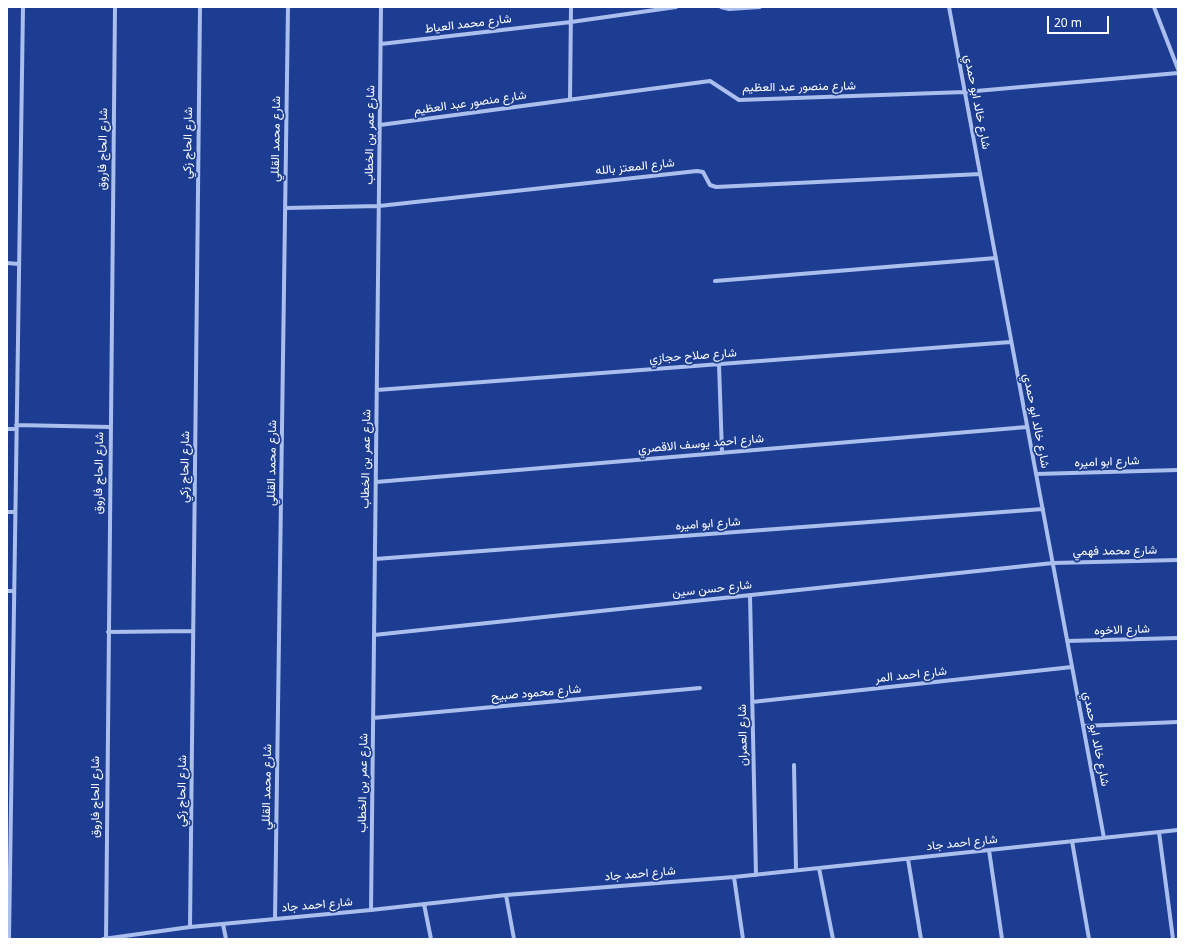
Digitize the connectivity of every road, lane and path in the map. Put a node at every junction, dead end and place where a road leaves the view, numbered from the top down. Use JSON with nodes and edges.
{"nodes":[{"id":1,"x":23,"y":7,"type":"edge"},
{"id":2,"x":115,"y":7,"type":"edge"},
{"id":3,"x":200,"y":7,"type":"edge"},
{"id":4,"x":288,"y":7,"type":"edge"},
{"id":5,"x":381,"y":7,"type":"edge"},
{"id":6,"x":571,"y":7,"type":"edge"},
{"id":7,"x":676,"y":7,"type":"edge"},
{"id":8,"x":721,"y":7,"type":"edge"},
{"id":9,"x":760,"y":7,"type":"edge"},
{"id":10,"x":949,"y":7,"type":"edge"},
{"id":11,"x":1154,"y":7,"type":"edge"},
{"id":12,"x":571,"y":22,"type":"junction"},
{"id":13,"x":381,"y":44,"type":"junction"},
{"id":14,"x":1178,"y":69,"type":"edge"},
{"id":15,"x":1178,"y":73,"type":"edge"},
{"id":16,"x":964,"y":92,"type":"junction"},
{"id":17,"x":570,"y":100,"type":"junction"},
{"id":18,"x":380,"y":125,"type":"junction"},
{"id":19,"x":980,"y":174,"type":"junction"},
{"id":20,"x":379,"y":206,"type":"junction"},
{"id":21,"x":286,"y":208,"type":"junction"},
{"id":22,"x":996,"y":258,"type":"junction"},
{"id":23,"x":7,"y":263,"type":"edge"},
{"id":24,"x":19,"y":264,"type":"junction"},
{"id":25,"x":715,"y":281,"type":"dead end"},
{"id":26,"x":1011,"y":342,"type":"junction"},
{"id":27,"x":719,"y":364,"type":"junction"},
{"id":28,"x":377,"y":390,"type":"junction"},
{"id":29,"x":16,"y":427,"type":"junction"},
{"id":30,"x":110,"y":427,"type":"junction"},
{"id":31,"x":1027,"y":427,"type":"junction"},
{"id":32,"x":7,"y":429,"type":"edge"},
{"id":33,"x":722,"y":453,"type":"junction"},
{"id":34,"x":1178,"y":470,"type":"edge"},
{"id":35,"x":1036,"y":474,"type":"junction"},
{"id":36,"x":376,"y":482,"type":"junction"},
{"id":37,"x":1043,"y":509,"type":"junction"},
{"id":38,"x":7,"y":512,"type":"edge"},
{"id":39,"x":15,"y":512,"type":"junction"},
{"id":40,"x":375,"y":559,"type":"junction"},
{"id":41,"x":1178,"y":560,"type":"edge"},
{"id":42,"x":1053,"y":563,"type":"junction"},
{"id":43,"x":7,"y":591,"type":"edge"},
{"id":44,"x":14,"y":591,"type":"junction"},
{"id":45,"x":750,"y":595,"type":"junction"},
{"id":46,"x":193,"y":631,"type":"junction"},
{"id":47,"x":108,"y":632,"type":"junction"},
{"id":48,"x":374,"y":635,"type":"junction"},
{"id":49,"x":1178,"y":638,"type":"edge"},
{"id":50,"x":1067,"y":641,"type":"junction"},
{"id":51,"x":1072,"y":668,"type":"junction"},
{"id":52,"x":7,"y":671,"type":"edge"},
{"id":53,"x":12,"y":671,"type":"junction"},
{"id":54,"x":700,"y":688,"type":"dead end"},
{"id":55,"x":752,"y":702,"type":"junction"},
{"id":56,"x":373,"y":718,"type":"junction"},
{"id":57,"x":1178,"y":722,"type":"edge"},
{"id":58,"x":1083,"y":726,"type":"junction"},
{"id":59,"x":794,"y":764,"type":"dead end"},
{"id":60,"x":1178,"y":830,"type":"edge"},
{"id":61,"x":1159,"y":832,"type":"junction"},
{"id":62,"x":1104,"y":838,"type":"junction"},
{"id":63,"x":1072,"y":841,"type":"junction"},
{"id":64,"x":989,"y":850,"type":"junction"},
{"id":65,"x":908,"y":859,"type":"junction"},
{"id":66,"x":819,"y":868,"type":"junction"},
{"id":67,"x":796,"y":870,"type":"junction"},
{"id":68,"x":756,"y":875,"type":"junction"},
{"id":69,"x":734,"y":877,"type":"junction"},
{"id":70,"x":506,"y":895,"type":"junction"},
{"id":71,"x":424,"y":904,"type":"junction"},
{"id":72,"x":371,"y":910,"type":"junction"},
{"id":73,"x":276,"y":919,"type":"junction"},
{"id":74,"x":223,"y":924,"type":"junction"},
{"id":75,"x":190,"y":927,"type":"junction"},
{"id":76,"x":9,"y":939,"type":"edge"},
{"id":77,"x":105,"y":939,"type":"edge"},
{"id":78,"x":226,"y":939,"type":"edge"},
{"id":79,"x":431,"y":939,"type":"edge"},
{"id":80,"x":514,"y":939,"type":"edge"},
{"id":81,"x":743,"y":939,"type":"edge"},
{"id":82,"x":833,"y":939,"type":"edge"},
{"id":83,"x":922,"y":939,"type":"edge"},
{"id":84,"x":1002,"y":939,"type":"edge"},
{"id":85,"x":1089,"y":939,"type":"edge"},
{"id":86,"x":1173,"y":939,"type":"edge"}],
"edges":[{"from":1,"to":24,"type":"street"},
{"from":2,"to":30,"type":"street","name":"شارع الحاج فاروق"},
{"from":3,"to":46,"type":"street","name":"شارع الحاج زكي"},
{"from":4,"to":21,"type":"street","name":"شارع محمد القللي"},
{"from":5,"to":13,"type":"street","name":"شارع عمر بن الخطاب"},
{"from":6,"to":12,"type":"street"},
{"from":7,"to":12,"type":"street","name":"شارع محمد العياط"},
{"from":8,"to":9,"type":"street"},
{"from":10,"to":16,"type":"street","name":"شارع خالد ابو حمدي"},
{"from":11,"to":14,"type":"street"},
{"from":12,"to":13,"type":"street","name":"شارع محمد العياط"},
{"from":12,"to":17,"type":"street"},
{"from":13,"to":18,"type":"street","name":"شارع عمر بن الخطاب"},
{"from":15,"to":16,"type":"street","name":"شارع منصور عبد العظيم"},
{"from":16,"to":17,"type":"street","name":"شارع منصور عبد العظيم"},
{"from":16,"to":19,"type":"street","name":"شارع خالد ابو حمدي"},
{"from":17,"to":18,"type":"street","name":"شارع منصور عبد العظيم"},
{"from":18,"to":20,"type":"street","name":"شارع عمر بن الخطاب"},
{"from":19,"to":20,"type":"street","name":"شارع المعتز بالله"},
{"from":19,"to":22,"type":"street","name":"شارع خالد ابو حمدي"},
{"from":20,"to":21,"type":"street","name":"شارع المعتز بالله"},
{"from":20,"to":28,"type":"street","name":"شارع عمر بن الخطاب"},
{"from":21,"to":73,"type":"street","name":"شارع محمد القللي"},
{"from":22,"to":25,"type":"street"},
{"from":22,"to":26,"type":"street","name":"شارع خالد ابو حمدي"},
{"from":23,"to":24,"type":"street"},
{"from":24,"to":29,"type":"street"},
{"from":26,"to":27,"type":"street","name":"شارع صلاح حجازي"},
{"from":26,"to":31,"type":"street","name":"شارع خالد ابو حمدي"},
{"from":27,"to":28,"type":"street","name":"شارع صلاح حجازي"},
{"from":27,"to":33,"type":"street"},
{"from":28,"to":36,"type":"street","name":"شارع عمر بن الخطاب"},
{"from":29,"to":30,"type":"street"},
{"from":29,"to":32,"type":"street"},
{"from":29,"to":39,"type":"street"},
{"from":30,"to":47,"type":"street","name":"شارع الحاج فاروق"},
{"from":31,"to":33,"type":"street","name":"شارع احمد يوسف الاقصري"},
{"from":31,"to":35,"type":"street","name":"شارع خالد ابو حمدي"},
{"from":33,"to":36,"type":"street","name":"شارع احمد يوسف الاقصري"},
{"from":34,"to":35,"type":"street","name":"شارع ابو اميره"},
{"from":35,"to":37,"type":"street","name":"شارع خالد ابو حمدي"},
{"from":36,"to":40,"type":"street","name":"شارع عمر بن الخطاب"},
{"from":37,"to":40,"type":"street","name":"شارع ابو اميره"},
{"from":37,"to":42,"type":"street","name":"شارع خالد ابو حمدي"},
{"from":38,"to":39,"type":"street"},
{"from":39,"to":44,"type":"street"},
{"from":40,"to":48,"type":"street","name":"شارع عمر بن الخطاب"},
{"from":41,"to":42,"type":"street","name":"شارع محمد فهمي"},
{"from":42,"to":45,"type":"street","name":"شارع حسن سين"},
{"from":42,"to":50,"type":"street","name":"شارع خالد ابو حمدي"},
{"from":43,"to":44,"type":"street"},
{"from":44,"to":53,"type":"street"},
{"from":45,"to":48,"type":"street","name":"شارع حسن سين"},
{"from":45,"to":55,"type":"street","name":"شارع العمران"},
{"from":46,"to":47,"type":"street"},
{"from":46,"to":75,"type":"street","name":"شارع الحاج زكي"},
{"from":47,"to":77,"type":"street","name":"شارع الحاج فاروق"},
{"from":48,"to":56,"type":"street","name":"شارع عمر بن الخطاب"},
{"from":49,"to":50,"type":"street","name":"شارع الاخوه"},
{"from":50,"to":51,"type":"street","name":"شارع خالد ابو حمدي"},
{"from":51,"to":55,"type":"street","name":"شارع احمد المر"},
{"from":51,"to":58,"type":"street","name":"شارع خالد ابو حمدي"},
{"from":52,"to":53,"type":"street"},
{"from":53,"to":76,"type":"street"},
{"from":54,"to":56,"type":"street","name":"شارع محمود صبيح"},
{"from":55,"to":68,"type":"street","name":"شارع العمران"},
{"from":56,"to":72,"type":"street","name":"شارع عمر بن الخطاب"},
{"from":57,"to":58,"type":"street"},
{"from":58,"to":62,"type":"street","name":"شارع خالد ابو حمدي"},
{"from":59,"to":67,"type":"street"},
{"from":60,"to":61,"type":"street","name":"شارع احمد جاد"},
{"from":61,"to":62,"type":"street","name":"شارع احمد جاد"},
{"from":61,"to":86,"type":"street"},
{"from":62,"to":63,"type":"street","name":"شارع احمد جاد"},
{"from":63,"to":64,"type":"street","name":"شارع احمد جاد"},
{"from":63,"to":85,"type":"street"},
{"from":64,"to":65,"type":"street","name":"شارع احمد جاد"},
{"from":64,"to":84,"type":"street"},
{"from":65,"to":66,"type":"street","name":"شارع احمد جاد"},
{"from":65,"to":83,"type":"street"},
{"from":66,"to":67,"type":"street","name":"شارع احمد جاد"},
{"from":66,"to":82,"type":"street"},
{"from":67,"to":68,"type":"street","name":"شارع احمد جاد"},
{"from":68,"to":69,"type":"street","name":"شارع احمد جاد"},
{"from":69,"to":70,"type":"street","name":"شارع احمد جاد"},
{"from":69,"to":81,"type":"street"},
{"from":70,"to":71,"type":"street","name":"شارع احمد جاد"},
{"from":70,"to":80,"type":"street"},
{"from":71,"to":72,"type":"street","name":"شارع احمد جاد"},
{"from":71,"to":79,"type":"street"},
{"from":72,"to":73,"type":"street","name":"شارع احمد جاد"},
{"from":73,"to":74,"type":"street","name":"شارع احمد جاد"},
{"from":74,"to":75,"type":"street","name":"شارع احمد جاد"},
{"from":74,"to":78,"type":"street"},
{"from":75,"to":77,"type":"street","name":"شارع احمد جاد"}]}
